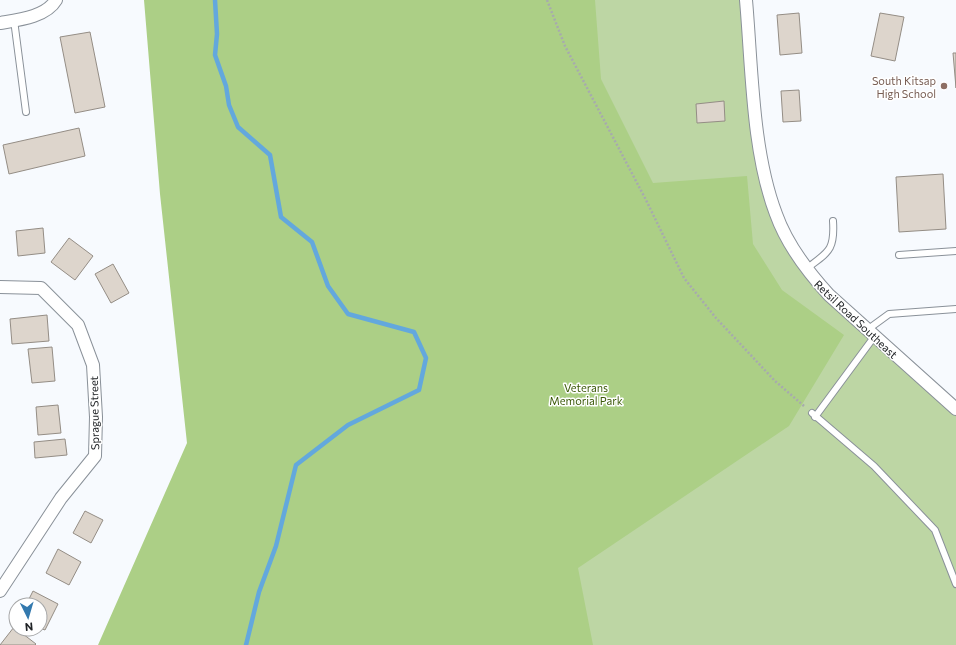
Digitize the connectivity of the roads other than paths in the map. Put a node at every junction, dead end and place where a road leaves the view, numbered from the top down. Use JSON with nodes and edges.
{"nodes":[{"id":1,"x":56,"y":0,"type":"edge"},
{"id":2,"x":746,"y":0,"type":"edge"},
{"id":3,"x":14,"y":20,"type":"junction"},
{"id":4,"x":0,"y":23,"type":"edge"},
{"id":5,"x":26,"y":112,"type":"dead end"},
{"id":6,"x":833,"y":221,"type":"dead end"},
{"id":7,"x":956,"y":251,"type":"edge"},
{"id":8,"x":898,"y":255,"type":"dead end"},
{"id":9,"x":806,"y":269,"type":"junction"},
{"id":10,"x":0,"y":287,"type":"edge"},
{"id":11,"x":956,"y":309,"type":"edge"},
{"id":12,"x":870,"y":333,"type":"junction"},
{"id":13,"x":956,"y":409,"type":"edge"},
{"id":14,"x":956,"y":584,"type":"edge"},
{"id":15,"x":0,"y":591,"type":"edge"}],
"edges":[{"from":1,"to":3,"type":"street"},
{"from":2,"to":9,"type":"street","name":"Retsil Road Southeast"},
{"from":3,"to":4,"type":"street"},
{"from":3,"to":5,"type":"lane"},
{"from":6,"to":9,"type":"lane"},
{"from":7,"to":8,"type":"lane"},
{"from":9,"to":12,"type":"street","name":"Retsil Road Southeast"},
{"from":10,"to":15,"type":"street","name":"Sprague Street"},
{"from":11,"to":12,"type":"lane"},
{"from":12,"to":13,"type":"street","name":"Retsil Road Southeast"},
{"from":12,"to":14,"type":"lane"}]}
